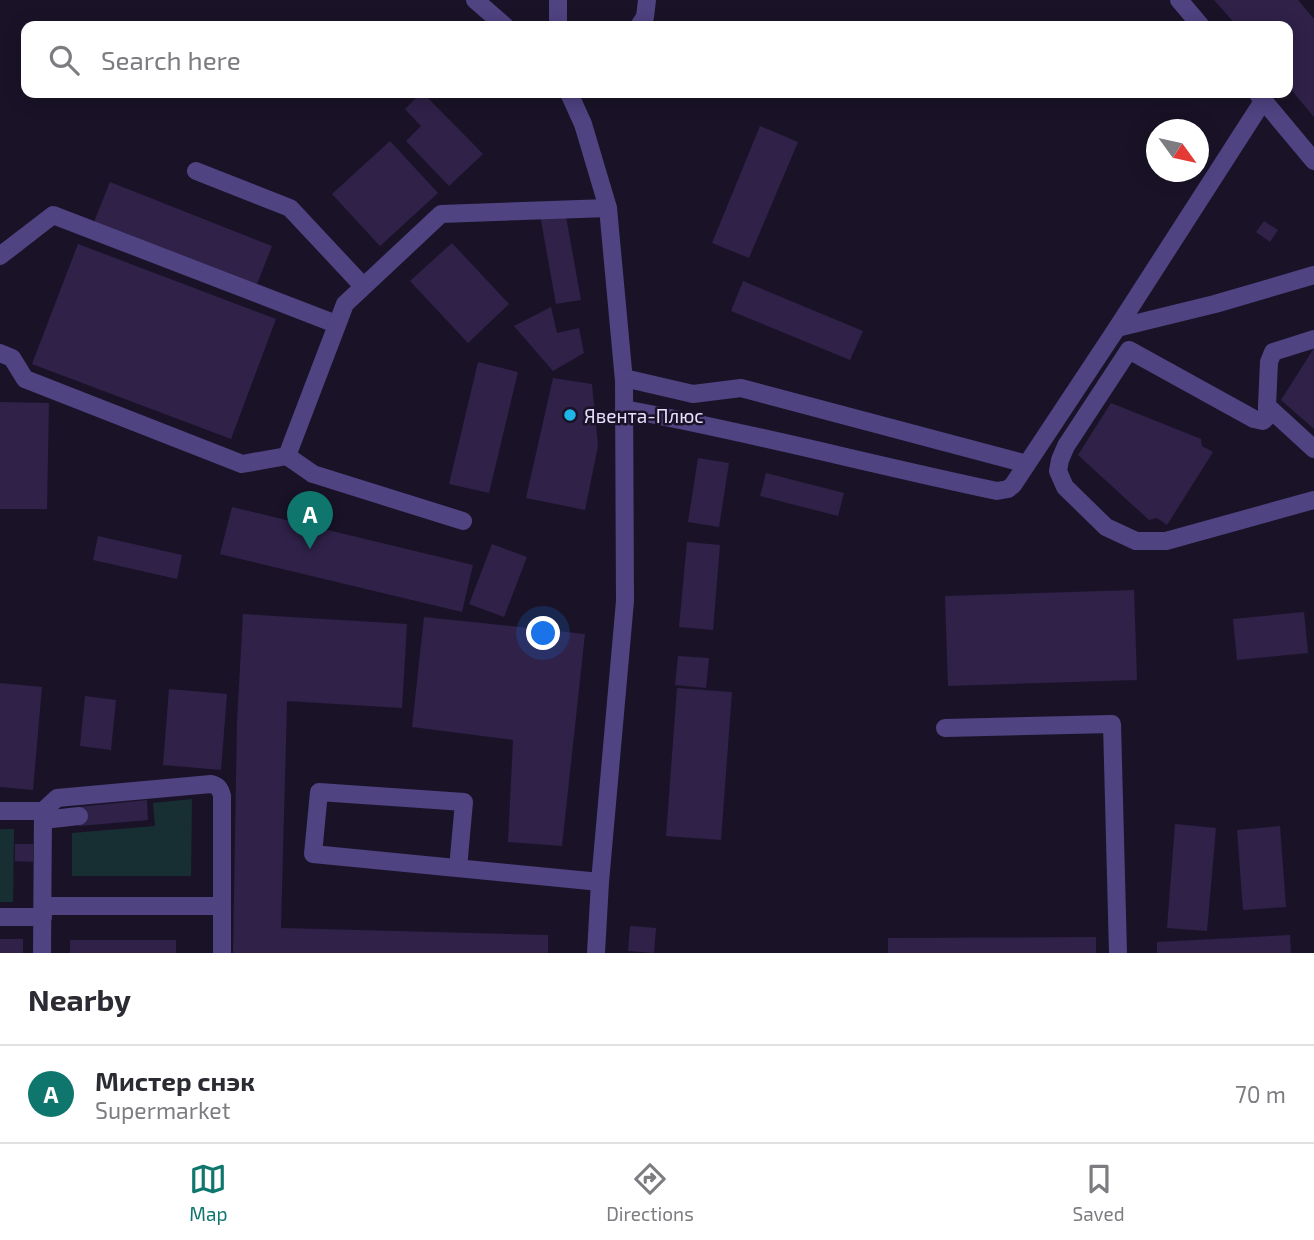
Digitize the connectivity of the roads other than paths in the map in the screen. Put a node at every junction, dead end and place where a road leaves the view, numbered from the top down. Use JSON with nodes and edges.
{"nodes":[{"id":1,"x":475,"y":0,"type":"edge"},
{"id":2,"x":558,"y":0,"type":"edge"},
{"id":3,"x":647,"y":0,"type":"edge"},
{"id":4,"x":1179,"y":0,"type":"edge"},
{"id":5,"x":499,"y":21,"type":"edge"},
{"id":6,"x":558,"y":21,"type":"edge"},
{"id":7,"x":642,"y":21,"type":"edge"},
{"id":8,"x":1197,"y":21,"type":"edge"},
{"id":9,"x":571,"y":98,"type":"edge"},
{"id":10,"x":1259,"y":98,"type":"edge"},
{"id":11,"x":1261,"y":98,"type":"edge"},
{"id":12,"x":1314,"y":161,"type":"edge"},
{"id":13,"x":196,"y":171,"type":"dead end"},
{"id":14,"x":608,"y":208,"type":"junction"},
{"id":15,"x":0,"y":256,"type":"edge"},
{"id":16,"x":1314,"y":275,"type":"edge"},
{"id":17,"x":363,"y":286,"type":"junction"},
{"id":18,"x":336,"y":324,"type":"junction"},
{"id":19,"x":1117,"y":328,"type":"junction"},
{"id":20,"x":1314,"y":339,"type":"edge"},
{"id":21,"x":0,"y":353,"type":"edge"},
{"id":22,"x":624,"y":378,"type":"junction"},
{"id":23,"x":1267,"y":406,"type":"junction"},
{"id":24,"x":624,"y":409,"type":"junction"},
{"id":25,"x":1314,"y":449,"type":"edge"},
{"id":26,"x":287,"y":456,"type":"junction"},
{"id":27,"x":1027,"y":464,"type":"junction"},
{"id":28,"x":1314,"y":500,"type":"edge"},
{"id":29,"x":463,"y":521,"type":"dead end"},
{"id":30,"x":945,"y":727,"type":"dead end"},
{"id":31,"x":0,"y":811,"type":"edge"},
{"id":32,"x":43,"y":815,"type":"junction"},
{"id":33,"x":79,"y":816,"type":"dead end"},
{"id":34,"x":458,"y":868,"type":"junction"},
{"id":35,"x":600,"y":882,"type":"junction"},
{"id":36,"x":222,"y":906,"type":"junction"},
{"id":37,"x":43,"y":911,"type":"junction"},
{"id":38,"x":0,"y":917,"type":"edge"},
{"id":39,"x":43,"y":953,"type":"edge"},
{"id":40,"x":222,"y":953,"type":"edge"},
{"id":41,"x":596,"y":953,"type":"edge"},
{"id":42,"x":1118,"y":953,"type":"edge"}],
"edges":[{"from":1,"to":5,"type":"street"},
{"from":2,"to":6,"type":"street"},
{"from":3,"to":7,"type":"street"},
{"from":4,"to":8,"type":"street"},
{"from":9,"to":14,"type":"street"},
{"from":10,"to":19,"type":"street"},
{"from":11,"to":12,"type":"street"},
{"from":13,"to":17,"type":"street"},
{"from":14,"to":17,"type":"street"},
{"from":14,"to":22,"type":"street"},
{"from":15,"to":18,"type":"street"},
{"from":16,"to":19,"type":"street"},
{"from":17,"to":18,"type":"street"},
{"from":18,"to":26,"type":"street"},
{"from":19,"to":27,"type":"street"},
{"from":20,"to":23,"type":"street"},
{"from":21,"to":26,"type":"street"},
{"from":22,"to":24,"type":"street"},
{"from":22,"to":27,"type":"street"},
{"from":23,"to":25,"type":"street"},
{"from":23,"to":28,"type":"street"},
{"from":24,"to":27,"type":"street"},
{"from":24,"to":35,"type":"street"},
{"from":26,"to":29,"type":"street"},
{"from":30,"to":42,"type":"street"},
{"from":31,"to":32,"type":"street"},
{"from":32,"to":33,"type":"street"},
{"from":32,"to":36,"type":"street"},
{"from":32,"to":37,"type":"street"},
{"from":34,"to":34,"type":"street"},
{"from":34,"to":35,"type":"street"},
{"from":35,"to":41,"type":"street"},
{"from":36,"to":37,"type":"street"},
{"from":36,"to":40,"type":"street"},
{"from":37,"to":38,"type":"street"},
{"from":37,"to":39,"type":"street"}]}
